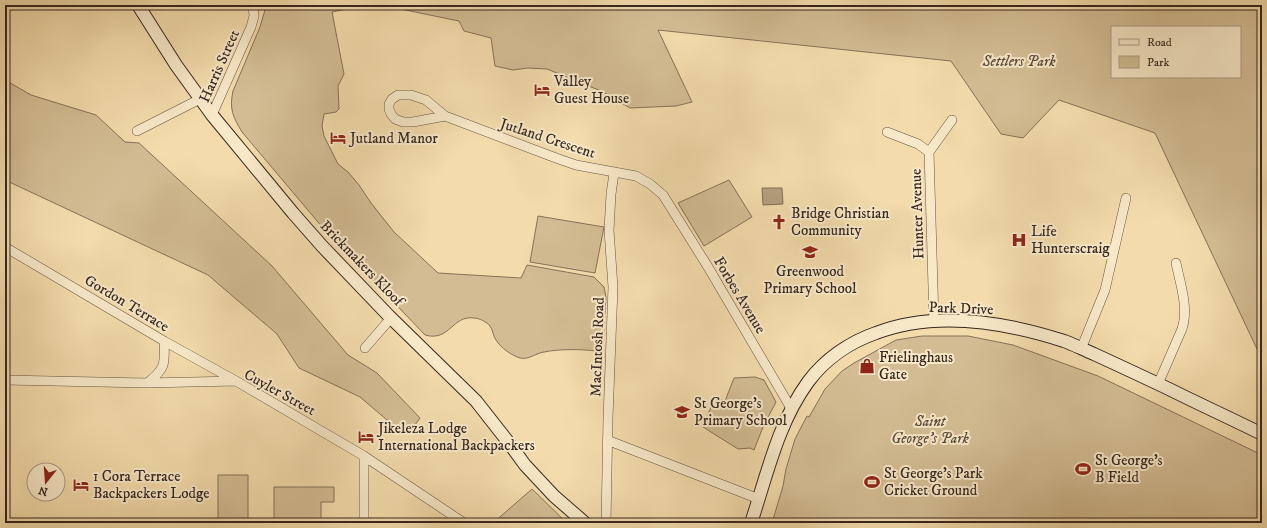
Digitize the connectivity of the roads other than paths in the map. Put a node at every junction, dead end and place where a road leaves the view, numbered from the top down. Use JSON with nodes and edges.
{"nodes":[{"id":1,"x":138,"y":5,"type":"edge"},
{"id":2,"x":253,"y":5,"type":"edge"},
{"id":3,"x":200,"y":98,"type":"junction"},
{"id":4,"x":212,"y":115,"type":"junction"},
{"id":5,"x":445,"y":116,"type":"junction"},
{"id":6,"x":952,"y":120,"type":"dead end"},
{"id":7,"x":137,"y":131,"type":"dead end"},
{"id":8,"x":887,"y":132,"type":"dead end"},
{"id":9,"x":929,"y":152,"type":"junction"},
{"id":10,"x":614,"y":173,"type":"junction"},
{"id":11,"x":663,"y":195,"type":"joint"},
{"id":12,"x":1126,"y":198,"type":"dead end"},
{"id":13,"x":5,"y":247,"type":"edge"},
{"id":14,"x":1176,"y":263,"type":"dead end"},
{"id":15,"x":391,"y":318,"type":"junction"},
{"id":16,"x":934,"y":321,"type":"junction"},
{"id":17,"x":164,"y":341,"type":"junction"},
{"id":18,"x":365,"y":348,"type":"dead end"},
{"id":19,"x":1081,"y":349,"type":"junction"},
{"id":20,"x":5,"y":380,"type":"edge"},
{"id":21,"x":236,"y":381,"type":"junction"},
{"id":22,"x":147,"y":383,"type":"junction"},
{"id":23,"x":1158,"y":384,"type":"junction"},
{"id":24,"x":792,"y":410,"type":"junction"},
{"id":25,"x":1262,"y":434,"type":"edge"},
{"id":26,"x":607,"y":440,"type":"junction"},
{"id":27,"x":364,"y":456,"type":"junction"},
{"id":28,"x":759,"y":499,"type":"junction"},
{"id":29,"x":364,"y":523,"type":"edge"},
{"id":30,"x":464,"y":523,"type":"edge"},
{"id":31,"x":585,"y":523,"type":"edge"},
{"id":32,"x":606,"y":523,"type":"edge"},
{"id":33,"x":752,"y":523,"type":"edge"}],
"edges":[{"from":1,"to":3,"type":"street","name":"Brickmakers Kloof"},
{"from":2,"to":4,"type":"street","name":"Harris Street"},
{"from":3,"to":4,"type":"street","name":"Brickmakers Kloof"},
{"from":3,"to":7,"type":"street"},
{"from":4,"to":15,"type":"street","name":"Brickmakers Kloof"},
{"from":5,"to":5,"type":"street","name":"Jutland Crescent"},
{"from":5,"to":10,"type":"street","name":"Jutland Crescent"},
{"from":6,"to":9,"type":"street"},
{"from":8,"to":9,"type":"street","name":"Hunter Avenue"},
{"from":9,"to":16,"type":"street","name":"Hunter Avenue"},
{"from":10,"to":11,"type":"street","name":"Jutland Crescent"},
{"from":10,"to":26,"type":"street","name":"MacIntosh Road"},
{"from":11,"to":24,"type":"street","name":"Forbes Avenue"},
{"from":12,"to":19,"type":"street"},
{"from":13,"to":17,"type":"street","name":"Gordon Terrace"},
{"from":14,"to":23,"type":"street"},
{"from":15,"to":18,"type":"street"},
{"from":15,"to":31,"type":"street","name":"Brickmakers Kloof"},
{"from":16,"to":19,"type":"street","name":"Park Drive"},
{"from":16,"to":24,"type":"street","name":"Park Drive"},
{"from":17,"to":21,"type":"street","name":"Gordon Terrace"},
{"from":17,"to":22,"type":"street"},
{"from":19,"to":23,"type":"street","name":"Park Drive"},
{"from":20,"to":22,"type":"street","name":"Cuyler Street"},
{"from":21,"to":22,"type":"street","name":"Cuyler Street"},
{"from":21,"to":27,"type":"street","name":"Cuyler Street"},
{"from":23,"to":25,"type":"street","name":"Park Drive"},
{"from":24,"to":28,"type":"street","name":"Park Drive"},
{"from":26,"to":28,"type":"street"},
{"from":26,"to":32,"type":"street","name":"MacIntosh Road"},
{"from":27,"to":29,"type":"street"},
{"from":27,"to":30,"type":"street","name":"Cuyler Street"},
{"from":28,"to":33,"type":"street","name":"Park Drive"}]}
